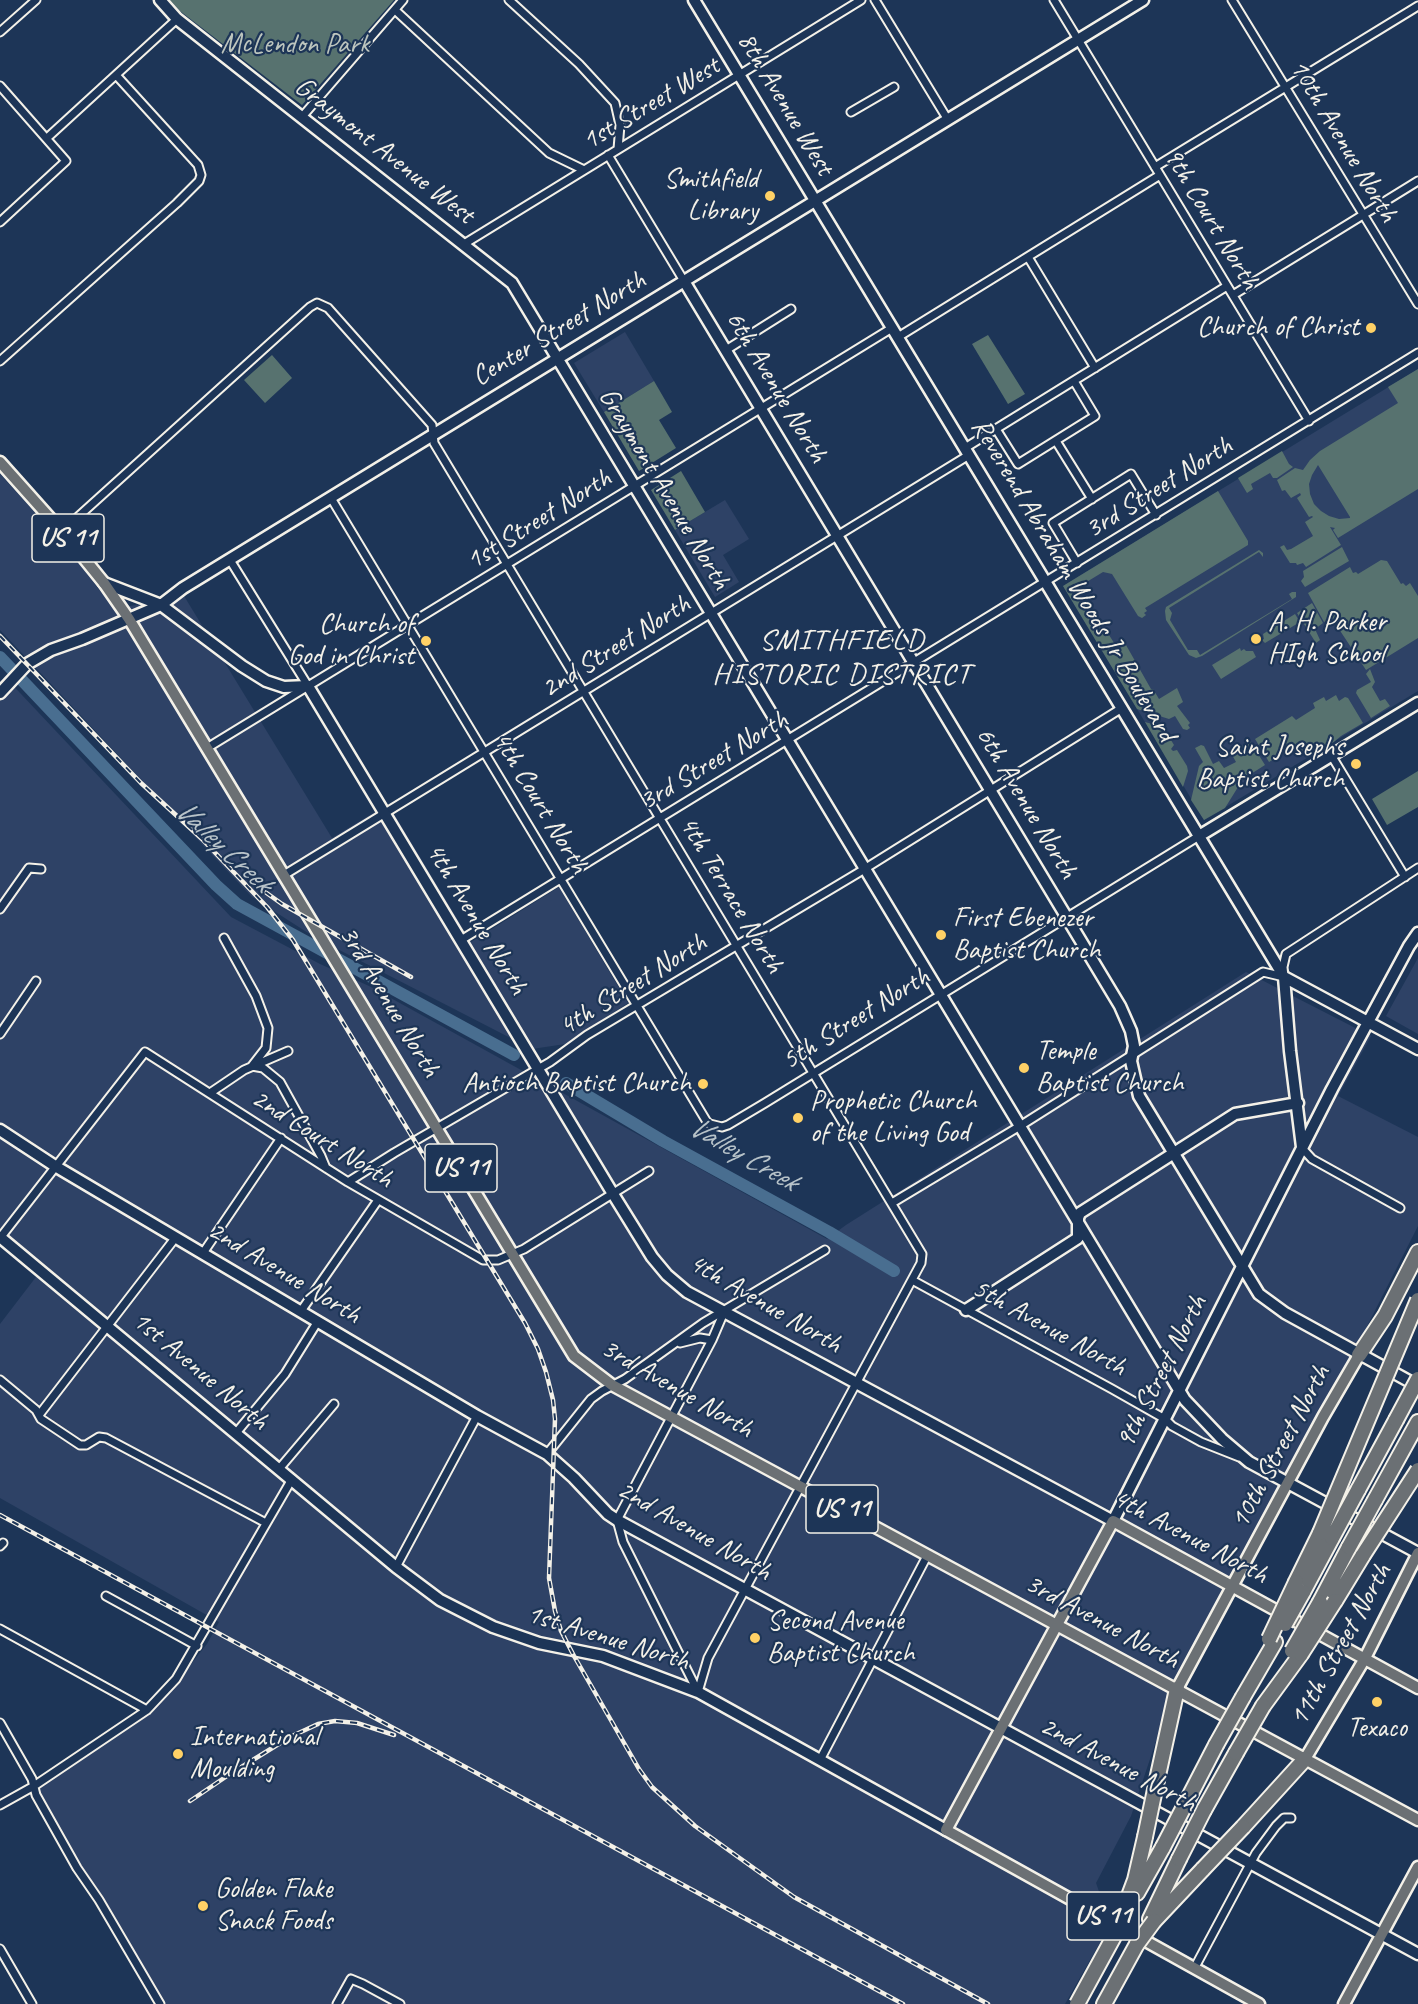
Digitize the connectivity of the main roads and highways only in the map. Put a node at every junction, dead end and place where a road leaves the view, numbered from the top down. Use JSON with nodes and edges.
{"nodes":[{"id":1,"x":0,"y":462,"type":"edge"},
{"id":2,"x":1418,"y":1252,"type":"edge"},
{"id":3,"x":1418,"y":1300,"type":"edge"},
{"id":4,"x":1359,"y":1355,"type":"joint"},
{"id":5,"x":1418,"y":1379,"type":"edge"},
{"id":6,"x":1418,"y":1422,"type":"edge"},
{"id":7,"x":1418,"y":1470,"type":"edge"},
{"id":8,"x":1113,"y":1521,"type":"joint"},
{"id":9,"x":1326,"y":1536,"type":"junction"},
{"id":10,"x":1418,"y":1553,"type":"edge"},
{"id":11,"x":1233,"y":1587,"type":"junction"},
{"id":12,"x":1057,"y":1626,"type":"junction"},
{"id":13,"x":1297,"y":1652,"type":"junction"},
{"id":14,"x":1364,"y":1660,"type":"junction"},
{"id":15,"x":1418,"y":1688,"type":"edge"},
{"id":16,"x":1177,"y":1689,"type":"junction"},
{"id":17,"x":1305,"y":1759,"type":"junction"},
{"id":18,"x":1418,"y":1820,"type":"edge"},
{"id":19,"x":946,"y":1830,"type":"joint"},
{"id":20,"x":1418,"y":1867,"type":"edge"},
{"id":21,"x":1128,"y":1905,"type":"junction"},
{"id":22,"x":1152,"y":1920,"type":"junction"},
{"id":23,"x":1077,"y":2004,"type":"edge"},
{"id":24,"x":1104,"y":2004,"type":"edge"},
{"id":25,"x":1259,"y":2004,"type":"edge"},
{"id":26,"x":1344,"y":2004,"type":"edge"}],
"edges":[{"from":1,"to":12,"type":"main road","name":"3rd Avenue North","number":"US 11"},
{"from":2,"to":4,"type":"highway"},
{"from":3,"to":9,"type":"highway","bridge":true},
{"from":4,"to":11,"type":"main road","name":"10th Street North"},
{"from":5,"to":9,"type":"highway","bridge":true},
{"from":6,"to":13,"type":"highway","bridge":true},
{"from":7,"to":13,"type":"highway","bridge":true},
{"from":8,"to":11,"type":"main road","name":"4th Avenue North"},
{"from":8,"to":12,"type":"main road","name":"9th Street North"},
{"from":9,"to":21,"type":"highway","bridge":true},
{"from":10,"to":14,"type":"main road","name":"11th Street North"},
{"from":11,"to":14,"type":"main road","name":"4th Avenue North"},
{"from":11,"to":16,"type":"main road","name":"10th Street North"},
{"from":12,"to":16,"type":"main road","name":"3rd Avenue North","number":"US 11"},
{"from":12,"to":19,"type":"main road","name":"9th Street North"},
{"from":13,"to":22,"type":"highway","bridge":true},
{"from":14,"to":15,"type":"main road","name":"4th Avenue North"},
{"from":14,"to":17,"type":"main road","name":"11th Street North"},
{"from":16,"to":17,"type":"main road","name":"3rd Avenue North","number":"US 11"},
{"from":16,"to":21,"type":"highway","bridge":true},
{"from":17,"to":18,"type":"main road","name":"3rd Avenue North","number":"US 11"},
{"from":17,"to":22,"type":"highway","bridge":true},
{"from":19,"to":25,"type":"main road","name":"1st Avenue North","number":"US 11"},
{"from":20,"to":26,"type":"main road"},
{"from":21,"to":23,"type":"highway","bridge":true},
{"from":22,"to":24,"type":"highway","bridge":true}]}
